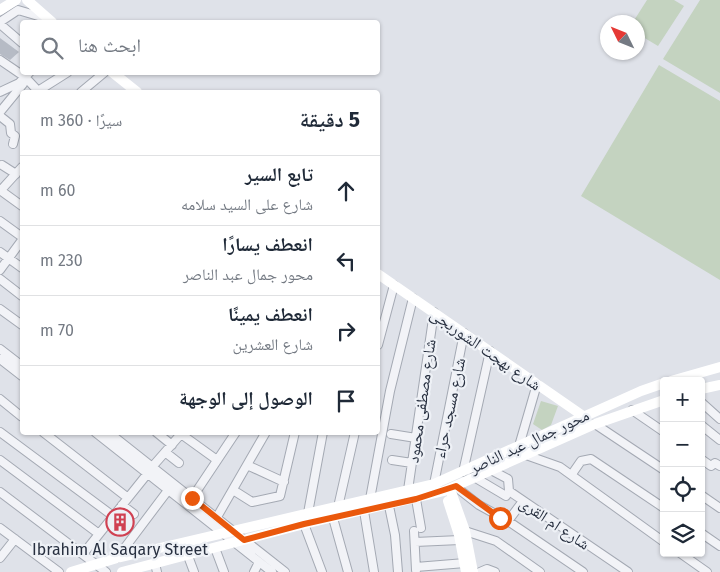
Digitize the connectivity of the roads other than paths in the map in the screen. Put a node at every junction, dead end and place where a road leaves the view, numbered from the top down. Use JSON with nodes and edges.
{"nodes":[{"id":1,"x":16,"y":0,"type":"edge"},
{"id":2,"x":27,"y":0,"type":"edge"},
{"id":3,"x":0,"y":10,"type":"edge"},
{"id":4,"x":47,"y":20,"type":"edge"},
{"id":5,"x":49,"y":20,"type":"edge"},
{"id":6,"x":0,"y":23,"type":"edge"},
{"id":7,"x":20,"y":40,"type":"edge"},
{"id":8,"x":0,"y":60,"type":"edge"},
{"id":9,"x":20,"y":71,"type":"edge"},
{"id":10,"x":28,"y":75,"type":"edge"},
{"id":11,"x":64,"y":75,"type":"edge"},
{"id":12,"x":102,"y":75,"type":"edge"},
{"id":13,"x":115,"y":75,"type":"edge"},
{"id":14,"x":37,"y":90,"type":"edge"},
{"id":15,"x":41,"y":90,"type":"edge"},
{"id":16,"x":85,"y":90,"type":"edge"},
{"id":17,"x":132,"y":90,"type":"edge"},
{"id":18,"x":0,"y":92,"type":"edge"},
{"id":19,"x":0,"y":112,"type":"edge"},
{"id":20,"x":0,"y":116,"type":"edge"},
{"id":21,"x":13,"y":144,"type":"dead end"},
{"id":22,"x":2,"y":165,"type":"dead end"},
{"id":23,"x":18,"y":175,"type":"edge"},
{"id":24,"x":0,"y":190,"type":"edge"},
{"id":25,"x":20,"y":205,"type":"edge"},
{"id":26,"x":0,"y":221,"type":"edge"},
{"id":27,"x":20,"y":236,"type":"edge"},
{"id":28,"x":20,"y":241,"type":"edge"},
{"id":29,"x":0,"y":252,"type":"edge"},
{"id":30,"x":9,"y":258,"type":"junction"},
{"id":31,"x":20,"y":266,"type":"edge"},
{"id":32,"x":0,"y":270,"type":"edge"},
{"id":33,"x":380,"y":276,"type":"edge"},
{"id":34,"x":0,"y":279,"type":"edge"},
{"id":35,"x":394,"y":285,"type":"junction"},
{"id":36,"x":20,"y":294,"type":"edge"},
{"id":37,"x":413,"y":298,"type":"junction"},
{"id":38,"x":0,"y":309,"type":"edge"},
{"id":39,"x":434,"y":312,"type":"junction"},
{"id":40,"x":20,"y":324,"type":"edge"},
{"id":41,"x":464,"y":333,"type":"junction"},
{"id":42,"x":380,"y":338,"type":"edge"},
{"id":43,"x":0,"y":349,"type":"edge"},
{"id":44,"x":490,"y":351,"type":"junction"},
{"id":45,"x":0,"y":358,"type":"edge"},
{"id":46,"x":20,"y":364,"type":"edge"},
{"id":47,"x":720,"y":367,"type":"edge"},
{"id":48,"x":20,"y":374,"type":"edge"},
{"id":49,"x":685,"y":377,"type":"edge"},
{"id":50,"x":538,"y":384,"type":"junction"},
{"id":51,"x":660,"y":385,"type":"edge"},
{"id":52,"x":718,"y":387,"type":"edge"},
{"id":53,"x":705,"y":389,"type":"edge"},
{"id":54,"x":0,"y":399,"type":"edge"},
{"id":55,"x":660,"y":401,"type":"edge"},
{"id":56,"x":705,"y":406,"type":"edge"},
{"id":57,"x":632,"y":410,"type":"junction"},
{"id":58,"x":20,"y":415,"type":"edge"},
{"id":59,"x":583,"y":416,"type":"junction"},
{"id":60,"x":720,"y":419,"type":"edge"},
{"id":61,"x":595,"y":424,"type":"junction"},
{"id":62,"x":705,"y":428,"type":"edge"},
{"id":63,"x":660,"y":429,"type":"edge"},
{"id":64,"x":0,"y":432,"type":"edge"},
{"id":65,"x":391,"y":434,"type":"dead end"},
{"id":66,"x":47,"y":435,"type":"edge"},
{"id":67,"x":99,"y":435,"type":"edge"},
{"id":68,"x":111,"y":435,"type":"edge"},
{"id":69,"x":166,"y":435,"type":"edge"},
{"id":70,"x":180,"y":435,"type":"edge"},
{"id":71,"x":182,"y":435,"type":"edge"},
{"id":72,"x":234,"y":435,"type":"edge"},
{"id":73,"x":264,"y":435,"type":"edge"},
{"id":74,"x":294,"y":435,"type":"edge"},
{"id":75,"x":323,"y":435,"type":"edge"},
{"id":76,"x":354,"y":435,"type":"edge"},
{"id":77,"x":416,"y":438,"type":"junction"},
{"id":78,"x":720,"y":440,"type":"edge"},
{"id":79,"x":172,"y":445,"type":"junction"},
{"id":80,"x":520,"y":446,"type":"junction"},
{"id":81,"x":165,"y":452,"type":"junction"},
{"id":82,"x":526,"y":455,"type":"junction"},
{"id":83,"x":0,"y":460,"type":"edge"},
{"id":84,"x":217,"y":460,"type":"junction"},
{"id":85,"x":392,"y":460,"type":"dead end"},
{"id":86,"x":179,"y":463,"type":"dead end"},
{"id":87,"x":412,"y":463,"type":"junction"},
{"id":88,"x":247,"y":465,"type":"junction"},
{"id":89,"x":660,"y":467,"type":"edge"},
{"id":90,"x":150,"y":470,"type":"junction"},
{"id":91,"x":491,"y":470,"type":"junction"},
{"id":92,"x":463,"y":472,"type":"junction"},
{"id":93,"x":572,"y":474,"type":"junction"},
{"id":94,"x":474,"y":478,"type":"junction"},
{"id":95,"x":284,"y":482,"type":"junction"},
{"id":96,"x":434,"y":484,"type":"junction"},
{"id":97,"x":169,"y":489,"type":"junction"},
{"id":98,"x":450,"y":489,"type":"junction"},
{"id":99,"x":233,"y":490,"type":"junction"},
{"id":100,"x":408,"y":490,"type":"junction"},
{"id":101,"x":0,"y":492,"type":"edge"},
{"id":102,"x":506,"y":496,"type":"dead end"},
{"id":103,"x":128,"y":498,"type":"junction"},
{"id":104,"x":192,"y":498,"type":"junction"},
{"id":105,"x":705,"y":498,"type":"edge"},
{"id":106,"x":370,"y":499,"type":"junction"},
{"id":107,"x":416,"y":499,"type":"junction"},
{"id":108,"x":523,"y":501,"type":"junction"},
{"id":109,"x":122,"y":505,"type":"junction"},
{"id":110,"x":660,"y":505,"type":"edge"},
{"id":111,"x":389,"y":506,"type":"junction"},
{"id":112,"x":338,"y":507,"type":"junction"},
{"id":113,"x":720,"y":508,"type":"edge"},
{"id":114,"x":364,"y":511,"type":"junction"},
{"id":115,"x":308,"y":513,"type":"junction"},
{"id":116,"x":134,"y":514,"type":"dead end"},
{"id":117,"x":113,"y":516,"type":"junction"},
{"id":118,"x":217,"y":517,"type":"junction"},
{"id":119,"x":333,"y":518,"type":"junction"},
{"id":120,"x":508,"y":521,"type":"junction"},
{"id":121,"x":304,"y":524,"type":"junction"},
{"id":122,"x":0,"y":528,"type":"edge"},
{"id":123,"x":230,"y":532,"type":"junction"},
{"id":124,"x":99,"y":534,"type":"junction"},
{"id":125,"x":463,"y":535,"type":"junction"},
{"id":126,"x":705,"y":536,"type":"edge"},
{"id":127,"x":15,"y":539,"type":"junction"},
{"id":128,"x":660,"y":539,"type":"edge"},
{"id":129,"x":240,"y":541,"type":"junction"},
{"id":130,"x":415,"y":542,"type":"junction"},
{"id":131,"x":720,"y":546,"type":"edge"},
{"id":132,"x":215,"y":548,"type":"junction"},
{"id":133,"x":82,"y":554,"type":"junction"},
{"id":134,"x":188,"y":556,"type":"junction"},
{"id":135,"x":685,"y":557,"type":"edge"},
{"id":136,"x":0,"y":558,"type":"edge"},
{"id":137,"x":118,"y":558,"type":"junction"},
{"id":138,"x":259,"y":562,"type":"junction"},
{"id":139,"x":96,"y":564,"type":"junction"},
{"id":140,"x":156,"y":568,"type":"edge"},
{"id":141,"x":465,"y":568,"type":"edge"},
{"id":142,"x":416,"y":570,"type":"edge"},
{"id":143,"x":134,"y":571,"type":"edge"},
{"id":144,"x":60,"y":572,"type":"edge"},
{"id":145,"x":71,"y":572,"type":"edge"},
{"id":146,"x":106,"y":572,"type":"edge"},
{"id":147,"x":122,"y":572,"type":"edge"},
{"id":148,"x":194,"y":572,"type":"edge"},
{"id":149,"x":224,"y":572,"type":"edge"},
{"id":150,"x":254,"y":572,"type":"edge"},
{"id":151,"x":272,"y":572,"type":"edge"},
{"id":152,"x":285,"y":572,"type":"edge"},
{"id":153,"x":322,"y":572,"type":"edge"},
{"id":154,"x":348,"y":572,"type":"edge"},
{"id":155,"x":374,"y":572,"type":"edge"},
{"id":156,"x":398,"y":572,"type":"edge"},
{"id":157,"x":473,"y":572,"type":"edge"},
{"id":158,"x":480,"y":572,"type":"edge"},
{"id":159,"x":495,"y":572,"type":"edge"},
{"id":160,"x":540,"y":572,"type":"edge"},
{"id":161,"x":583,"y":572,"type":"edge"},
{"id":162,"x":628,"y":572,"type":"edge"},
{"id":163,"x":706,"y":572,"type":"edge"}],
"edges":[{"from":1,"to":3,"type":"street"},
{"from":2,"to":5,"type":"street"},
{"from":4,"to":6,"type":"street"},
{"from":6,"to":7,"type":"street"},
{"from":8,"to":9,"type":"street"},
{"from":10,"to":14,"type":"street"},
{"from":10,"to":18,"type":"street"},
{"from":10,"to":19,"type":"street"},
{"from":11,"to":15,"type":"street"},
{"from":12,"to":16,"type":"street"},
{"from":13,"to":17,"type":"street"},
{"from":20,"to":21,"type":"street"},
{"from":22,"to":23,"type":"street"},
{"from":23,"to":24,"type":"street"},
{"from":24,"to":25,"type":"street"},
{"from":26,"to":27,"type":"street"},
{"from":28,"to":30,"type":"street"},
{"from":29,"to":30,"type":"street"},
{"from":30,"to":31,"type":"street"},
{"from":30,"to":32,"type":"street"},
{"from":33,"to":35,"type":"street","name":"شارع بهجت الشوربجى"},
{"from":34,"to":36,"type":"street"},
{"from":35,"to":37,"type":"street","name":"شارع بهجت الشوربجى"},
{"from":35,"to":42,"type":"street"},
{"from":37,"to":39,"type":"street","name":"شارع بهجت الشوربجى"},
{"from":37,"to":106,"type":"street"},
{"from":38,"to":40,"type":"street"},
{"from":39,"to":41,"type":"street","name":"شارع بهجت الشوربجى"},
{"from":39,"to":77,"type":"street","name":"شارع مصطفى محمود"},
{"from":41,"to":44,"type":"street","name":"شارع بهجت الشوربجى"},
{"from":41,"to":96,"type":"street","name":"شارع مسجد حراء"},
{"from":43,"to":46,"type":"street"},
{"from":44,"to":50,"type":"street","name":"شارع بهجت الشوربجى"},
{"from":44,"to":92,"type":"street"},
{"from":45,"to":48,"type":"street"},
{"from":47,"to":49,"type":"street"},
{"from":50,"to":59,"type":"street","name":"شارع بهجت الشوربجى"},
{"from":50,"to":80,"type":"street"},
{"from":51,"to":59,"type":"street","name":"محور جمال عبد الناصر"},
{"from":52,"to":53,"type":"street"},
{"from":54,"to":58,"type":"street"},
{"from":55,"to":57,"type":"street","name":"محور جمال عبد الناصر"},
{"from":56,"to":60,"type":"street"},
{"from":57,"to":61,"type":"street","name":"محور جمال عبد الناصر"},
{"from":57,"to":63,"type":"street"},
{"from":59,"to":61,"type":"street","name":"شارع بهجت الشوربجى"},
{"from":59,"to":80,"type":"street","name":"محور جمال عبد الناصر"},
{"from":61,"to":82,"type":"street","name":"محور جمال عبد الناصر"},
{"from":61,"to":89,"type":"street"},
{"from":62,"to":78,"type":"street"},
{"from":64,"to":117,"type":"street"},
{"from":65,"to":77,"type":"street"},
{"from":66,"to":103,"type":"street"},
{"from":67,"to":90,"type":"street"},
{"from":68,"to":90,"type":"street"},
{"from":69,"to":79,"type":"street"},
{"from":70,"to":79,"type":"street"},
{"from":71,"to":84,"type":"street"},
{"from":72,"to":84,"type":"street"},
{"from":73,"to":88,"type":"street"},
{"from":74,"to":95,"type":"street"},
{"from":75,"to":115,"type":"street"},
{"from":76,"to":112,"type":"street"},
{"from":77,"to":87,"type":"street","name":"شارع مصطفى محمود"},
{"from":79,"to":81,"type":"street"},
{"from":80,"to":92,"type":"street","name":"محور جمال عبد الناصر"},
{"from":81,"to":86,"type":"street"},
{"from":81,"to":90,"type":"street"},
{"from":82,"to":91,"type":"street","name":"محور جمال عبد الناصر"},
{"from":82,"to":93,"type":"street"},
{"from":83,"to":124,"type":"street"},
{"from":84,"to":104,"type":"street"},
{"from":85,"to":87,"type":"street"},
{"from":87,"to":100,"type":"street","name":"شارع مصطفى محمود"},
{"from":88,"to":95,"type":"street"},
{"from":88,"to":99,"type":"street"},
{"from":90,"to":97,"type":"street"},
{"from":90,"to":103,"type":"street"},
{"from":90,"to":104,"type":"street"},
{"from":91,"to":94,"type":"street","name":"محور جمال عبد الناصر"},
{"from":91,"to":108,"type":"street","name":"شارع ام القرى"},
{"from":92,"to":96,"type":"street","name":"محور جمال عبد الناصر"},
{"from":93,"to":110,"type":"street"},
{"from":93,"to":128,"type":"street"},
{"from":94,"to":98,"type":"street","name":"محور جمال عبد الناصر"},
{"from":94,"to":102,"type":"street"},
{"from":95,"to":99,"type":"street"},
{"from":96,"to":100,"type":"street","name":"محور جمال عبد الناصر"},
{"from":97,"to":123,"type":"street"},
{"from":97,"to":137,"type":"street"},
{"from":98,"to":107,"type":"street","name":"محور جمال عبد الناصر"},
{"from":98,"to":120,"type":"street"},
{"from":98,"to":125,"type":"street"},
{"from":99,"to":118,"type":"street"},
{"from":100,"to":106,"type":"street","name":"محور جمال عبد الناصر"},
{"from":101,"to":133,"type":"street"},
{"from":103,"to":109,"type":"street"},
{"from":104,"to":118,"type":"street"},
{"from":105,"to":113,"type":"street"},
{"from":106,"to":112,"type":"street","name":"محور جمال عبد الناصر"},
{"from":107,"to":111,"type":"street","name":"محور جمال عبد الناصر"},
{"from":107,"to":130,"type":"street"},
{"from":108,"to":120,"type":"street"},
{"from":108,"to":162,"type":"street","name":"شارع ام القرى"},
{"from":109,"to":116,"type":"street"},
{"from":109,"to":117,"type":"street"},
{"from":111,"to":114,"type":"street","name":"محور جمال عبد الناصر"},
{"from":111,"to":156,"type":"street"},
{"from":112,"to":115,"type":"street","name":"محور جمال عبد الناصر"},
{"from":114,"to":119,"type":"street","name":"محور جمال عبد الناصر"},
{"from":114,"to":155,"type":"street"},
{"from":115,"to":123,"type":"street","name":"محور جمال عبد الناصر"},
{"from":117,"to":124,"type":"street"},
{"from":118,"to":123,"type":"street"},
{"from":119,"to":121,"type":"street","name":"محور جمال عبد الناصر"},
{"from":119,"to":154,"type":"street"},
{"from":120,"to":161,"type":"street"},
{"from":121,"to":129,"type":"street","name":"محور جمال عبد الناصر"},
{"from":121,"to":153,"type":"street"},
{"from":122,"to":127,"type":"street"},
{"from":123,"to":129,"type":"street"},
{"from":123,"to":137,"type":"street","name":"محور جمال عبد الناصر"},
{"from":124,"to":133,"type":"street"},
{"from":125,"to":130,"type":"street"},
{"from":125,"to":141,"type":"street"},
{"from":125,"to":157,"type":"street"},
{"from":125,"to":160,"type":"street"},
{"from":126,"to":131,"type":"street"},
{"from":127,"to":136,"type":"street"},
{"from":127,"to":144,"type":"street"},
{"from":129,"to":132,"type":"street","name":"محور جمال عبد الناصر"},
{"from":129,"to":138,"type":"street"},
{"from":129,"to":152,"type":"street"},
{"from":130,"to":142,"type":"street"},
{"from":132,"to":134,"type":"street","name":"محور جمال عبد الناصر"},
{"from":132,"to":149,"type":"street"},
{"from":133,"to":139,"type":"street"},
{"from":134,"to":140,"type":"street","name":"محور جمال عبد الناصر"},
{"from":134,"to":148,"type":"street"},
{"from":135,"to":163,"type":"street"},
{"from":137,"to":139,"type":"street","name":"محور جمال عبد الناصر"},
{"from":138,"to":150,"type":"street"},
{"from":138,"to":151,"type":"street"},
{"from":139,"to":145,"type":"street","name":"محور جمال عبد الناصر"},
{"from":139,"to":146,"type":"street"},
{"from":140,"to":143,"type":"street","name":"محور جمال عبد الناصر"},
{"from":141,"to":142,"type":"street"},
{"from":143,"to":147,"type":"street","name":"محور جمال عبد الناصر"},
{"from":158,"to":159,"type":"street"}]}
